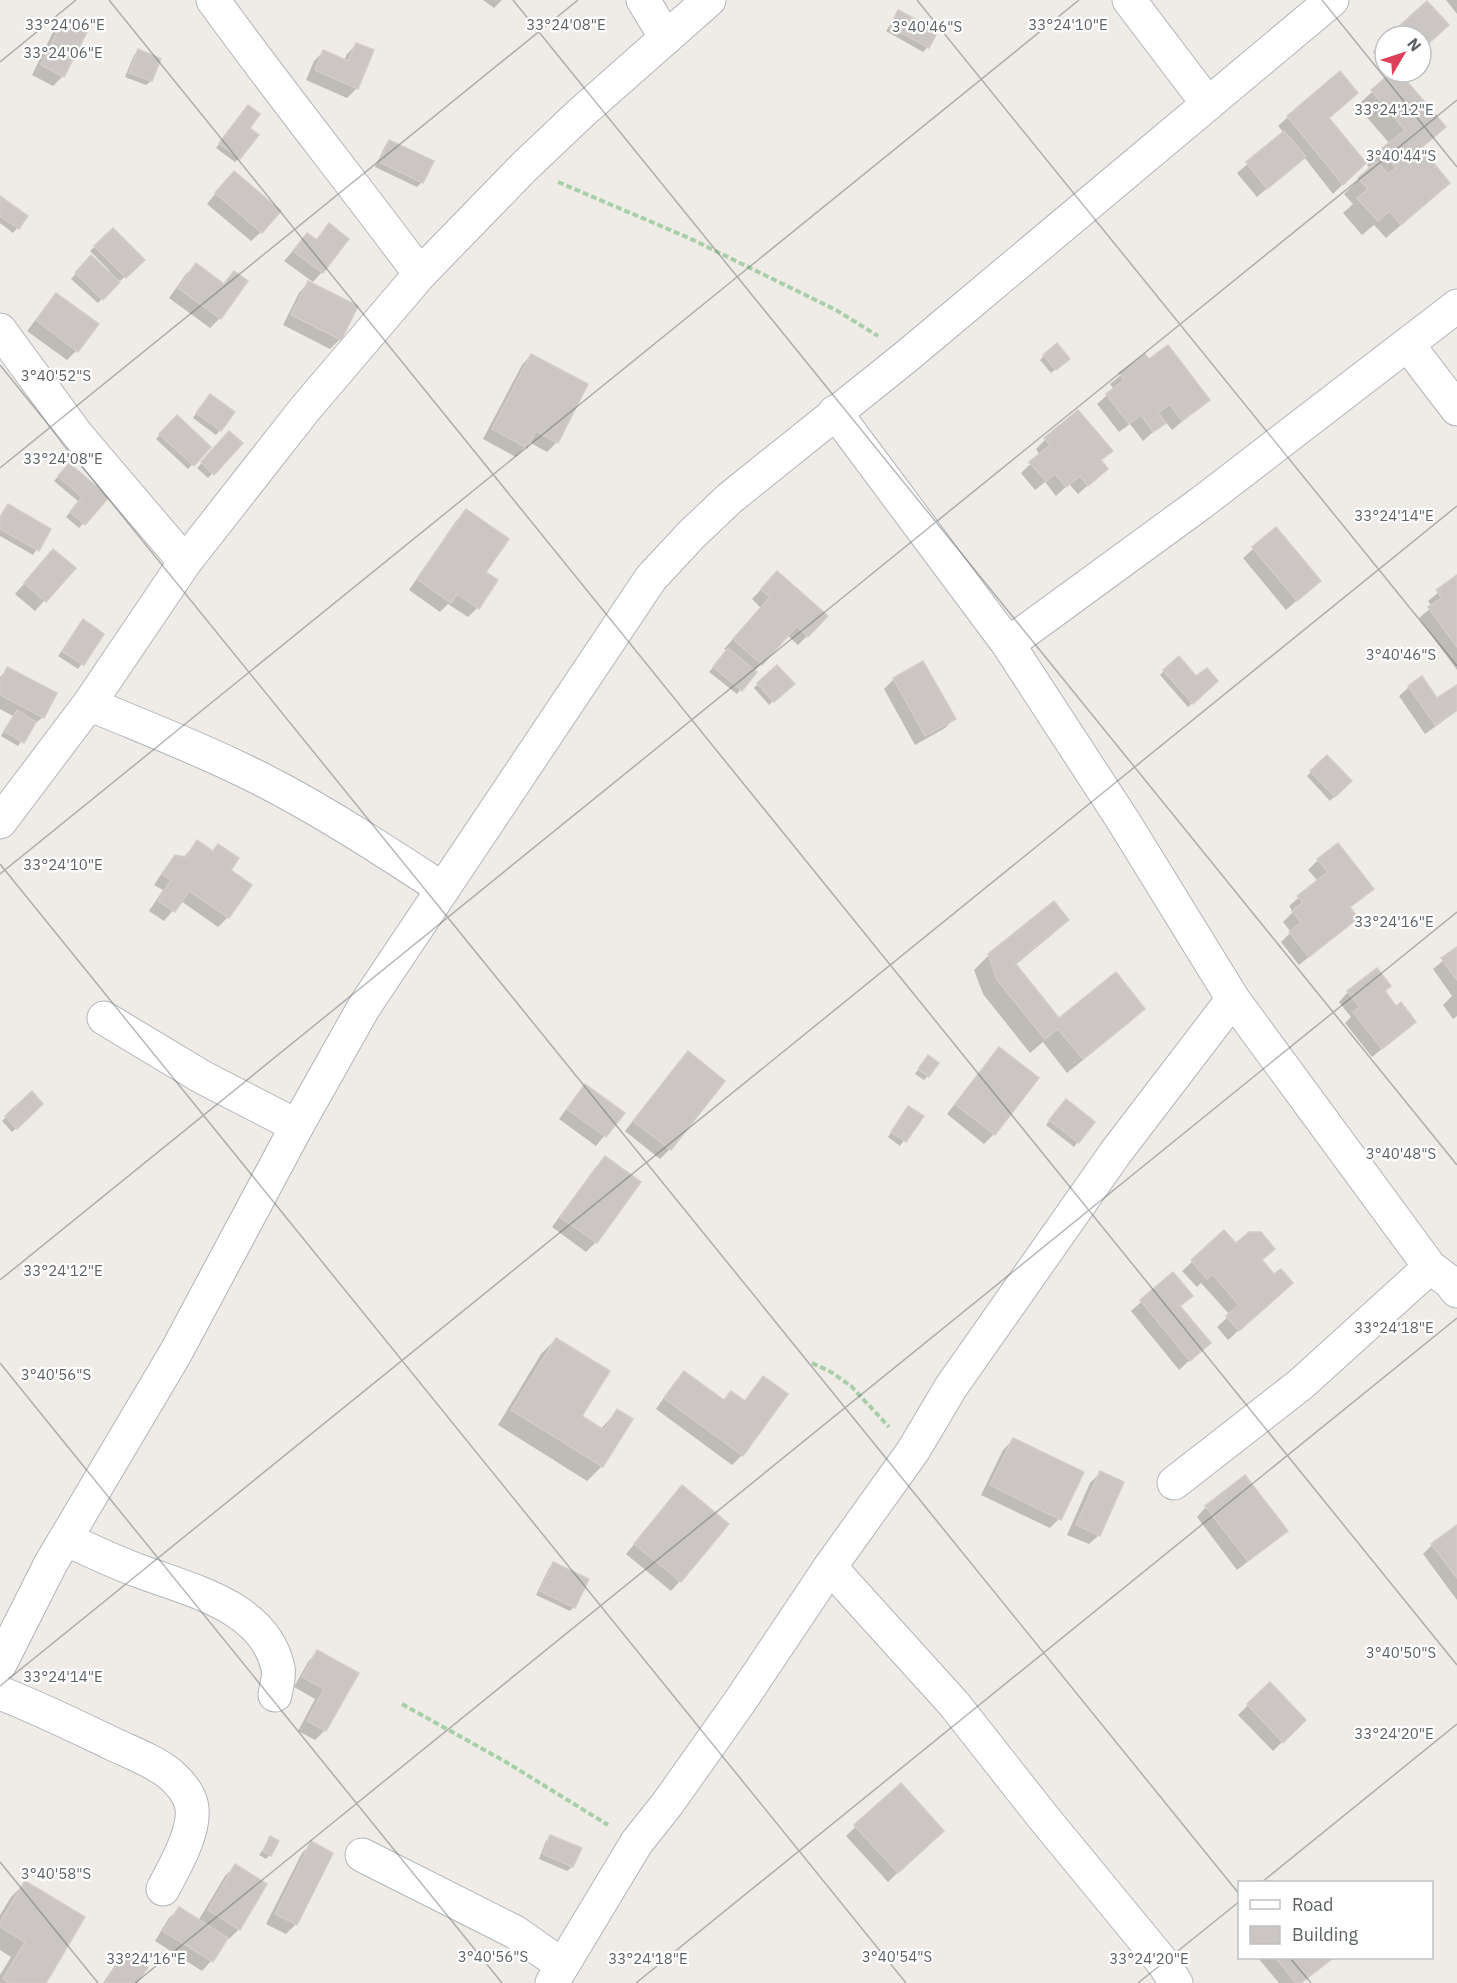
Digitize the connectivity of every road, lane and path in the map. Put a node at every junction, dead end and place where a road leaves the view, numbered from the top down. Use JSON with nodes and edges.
{"nodes":[{"id":1,"x":213,"y":0,"type":"edge"},
{"id":2,"x":643,"y":0,"type":"edge"},
{"id":3,"x":709,"y":0,"type":"edge"},
{"id":4,"x":1129,"y":0,"type":"edge"},
{"id":5,"x":1332,"y":0,"type":"edge"},
{"id":6,"x":666,"y":38,"type":"junction"},
{"id":7,"x":1208,"y":104,"type":"junction"},
{"id":8,"x":524,"y":167,"type":"junction"},
{"id":9,"x":420,"y":274,"type":"junction"},
{"id":10,"x":1457,"y":306,"type":"edge"},
{"id":11,"x":0,"y":330,"type":"edge"},
{"id":12,"x":1408,"y":345,"type":"junction"},
{"id":13,"x":907,"y":356,"type":"junction"},
{"id":14,"x":1457,"y":409,"type":"edge"},
{"id":15,"x":835,"y":412,"type":"junction"},
{"id":16,"x":184,"y":562,"type":"junction"},
{"id":17,"x":1008,"y":644,"type":"junction"},
{"id":18,"x":88,"y":704,"type":"junction"},
{"id":19,"x":0,"y":822,"type":"edge"},
{"id":20,"x":442,"y":889,"type":"junction"},
{"id":21,"x":1233,"y":999,"type":"junction"},
{"id":22,"x":104,"y":1018,"type":"dead end"},
{"id":23,"x":297,"y":1126,"type":"junction"},
{"id":24,"x":1449,"y":1279,"type":"edge"},
{"id":25,"x":812,"y":1363,"type":"dead end"},
{"id":26,"x":912,"y":1451,"type":"junction"},
{"id":27,"x":1174,"y":1483,"type":"dead end"},
{"id":28,"x":66,"y":1539,"type":"junction"},
{"id":29,"x":830,"y":1567,"type":"junction"},
{"id":30,"x":0,"y":1664,"type":"edge"},
{"id":31,"x":0,"y":1693,"type":"edge"},
{"id":32,"x":275,"y":1695,"type":"dead end"},
{"id":33,"x":402,"y":1704,"type":"dead end"},
{"id":34,"x":638,"y":1842,"type":"junction"},
{"id":35,"x":362,"y":1855,"type":"dead end"},
{"id":36,"x":163,"y":1889,"type":"dead end"},
{"id":37,"x":557,"y":1974,"type":"edge"},
{"id":38,"x":1176,"y":1983,"type":"edge"}],
"edges":[{"from":1,"to":9,"type":"street"},
{"from":2,"to":6,"type":"street"},
{"from":3,"to":6,"type":"street"},
{"from":4,"to":7,"type":"street"},
{"from":5,"to":7,"type":"street"},
{"from":6,"to":8,"type":"street"},
{"from":7,"to":13,"type":"street"},
{"from":8,"to":9,"type":"street"},
{"from":8,"to":13,"type":"path"},
{"from":9,"to":16,"type":"street"},
{"from":10,"to":12,"type":"street"},
{"from":11,"to":16,"type":"street"},
{"from":12,"to":14,"type":"street"},
{"from":12,"to":17,"type":"street"},
{"from":13,"to":15,"type":"street"},
{"from":15,"to":17,"type":"street"},
{"from":15,"to":20,"type":"street"},
{"from":16,"to":18,"type":"street"},
{"from":17,"to":21,"type":"street"},
{"from":18,"to":19,"type":"street"},
{"from":18,"to":20,"type":"street"},
{"from":20,"to":23,"type":"street"},
{"from":21,"to":24,"type":"street"},
{"from":21,"to":26,"type":"street"},
{"from":22,"to":23,"type":"street"},
{"from":23,"to":28,"type":"street"},
{"from":24,"to":27,"type":"street"},
{"from":25,"to":26,"type":"path"},
{"from":26,"to":29,"type":"street"},
{"from":28,"to":30,"type":"street"},
{"from":28,"to":32,"type":"street"},
{"from":29,"to":34,"type":"street"},
{"from":29,"to":38,"type":"street"},
{"from":31,"to":36,"type":"street"},
{"from":33,"to":34,"type":"path"},
{"from":34,"to":37,"type":"street"},
{"from":35,"to":37,"type":"street"}]}
